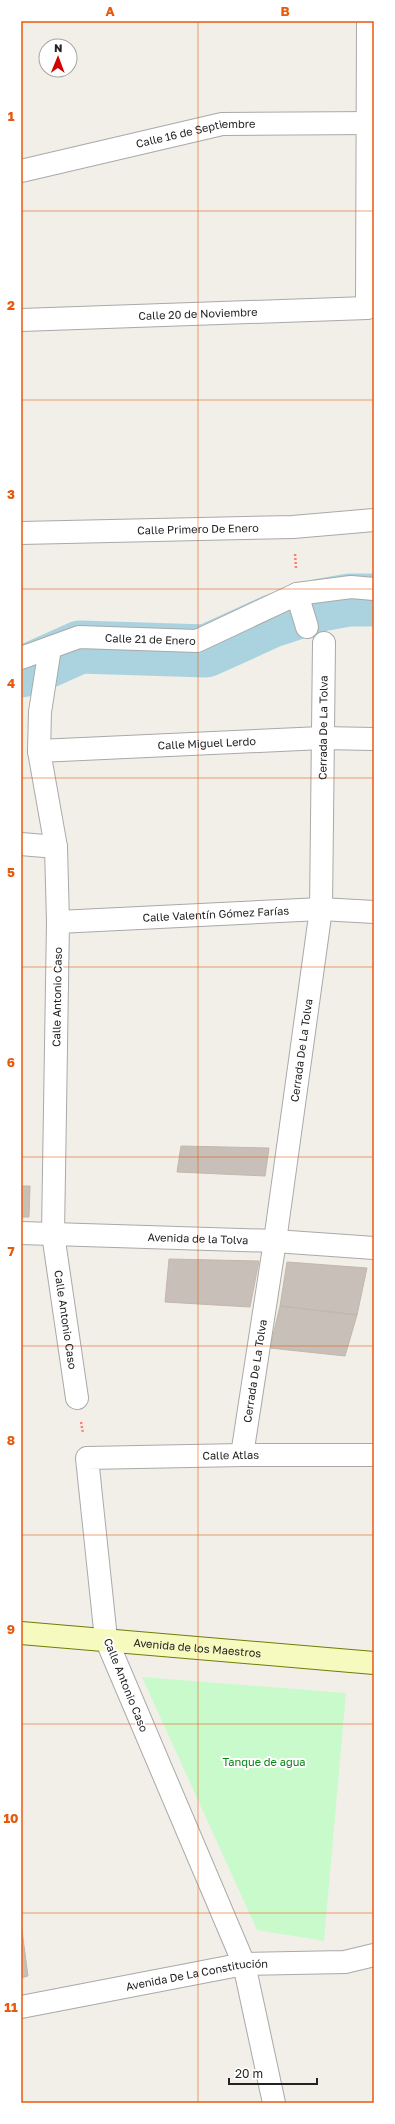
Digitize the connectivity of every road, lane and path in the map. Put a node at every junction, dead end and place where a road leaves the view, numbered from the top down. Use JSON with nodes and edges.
{"nodes":[{"id":1,"x":368,"y":21,"type":"edge"},
{"id":2,"x":370,"y":123,"type":"edge"},
{"id":3,"x":21,"y":170,"type":"edge"},
{"id":4,"x":370,"y":307,"type":"edge"},
{"id":5,"x":21,"y":320,"type":"edge"},
{"id":6,"x":374,"y":520,"type":"edge"},
{"id":7,"x":293,"y":527,"type":"junction"},
{"id":8,"x":21,"y":533,"type":"edge"},
{"id":9,"x":374,"y":589,"type":"edge"},
{"id":10,"x":297,"y":594,"type":"junction"},
{"id":11,"x":307,"y":627,"type":"dead end"},
{"id":12,"x":324,"y":643,"type":"dead end"},
{"id":13,"x":50,"y":648,"type":"junction"},
{"id":14,"x":21,"y":658,"type":"edge"},
{"id":15,"x":30,"y":712,"type":"edge"},
{"id":16,"x":322,"y":738,"type":"junction"},
{"id":17,"x":374,"y":739,"type":"edge"},
{"id":18,"x":39,"y":751,"type":"junction"},
{"id":19,"x":21,"y":844,"type":"edge"},
{"id":20,"x":56,"y":847,"type":"junction"},
{"id":21,"x":321,"y":909,"type":"junction"},
{"id":22,"x":374,"y":912,"type":"edge"},
{"id":23,"x":58,"y":922,"type":"junction"},
{"id":24,"x":21,"y":1233,"type":"edge"},
{"id":25,"x":53,"y":1234,"type":"junction"},
{"id":26,"x":275,"y":1241,"type":"junction"},
{"id":27,"x":374,"y":1248,"type":"edge"},
{"id":28,"x":78,"y":1398,"type":"joint"},
{"id":29,"x":242,"y":1455,"type":"junction"},
{"id":30,"x":374,"y":1455,"type":"edge"},
{"id":31,"x":87,"y":1458,"type":"junction"},
{"id":32,"x":21,"y":1633,"type":"edge"},
{"id":33,"x":106,"y":1639,"type":"junction"},
{"id":34,"x":374,"y":1663,"type":"edge"},
{"id":35,"x":374,"y":1955,"type":"edge"},
{"id":36,"x":244,"y":1964,"type":"junction"},
{"id":37,"x":21,"y":2007,"type":"edge"},
{"id":38,"x":274,"y":2103,"type":"edge"}],
"edges":[{"from":1,"to":2,"type":"street"},
{"from":2,"to":3,"type":"street","name":"Calle 16 de Septiembre"},
{"from":2,"to":4,"type":"street"},
{"from":4,"to":5,"type":"street","name":"Calle 20 de Noviembre"},
{"from":6,"to":7,"type":"street","name":"Calle Primero De Enero"},
{"from":7,"to":8,"type":"street","name":"Calle Primero De Enero"},
{"from":7,"to":10,"type":"path"},
{"from":9,"to":10,"type":"street","name":"Calle 21 de Enero"},
{"from":10,"to":11,"type":"street"},
{"from":10,"to":13,"type":"street","name":"Calle 21 de Enero"},
{"from":12,"to":16,"type":"street","name":"Cerrada De La Tolva"},
{"from":13,"to":14,"type":"street","name":"Calle 21 de Enero"},
{"from":13,"to":15,"type":"street","name":"Calle Antonio Caso"},
{"from":15,"to":18,"type":"street","name":"Calle Antonio Caso"},
{"from":16,"to":17,"type":"street","name":"Calle Miguel Lerdo"},
{"from":16,"to":18,"type":"street","name":"Calle Miguel Lerdo"},
{"from":16,"to":21,"type":"street","name":"Cerrada De La Tolva"},
{"from":18,"to":20,"type":"street","name":"Calle Antonio Caso"},
{"from":19,"to":20,"type":"street"},
{"from":20,"to":23,"type":"street","name":"Calle Antonio Caso"},
{"from":21,"to":22,"type":"street","name":"Calle Valentín Gómez Farías"},
{"from":21,"to":23,"type":"street","name":"Calle Valentín Gómez Farías"},
{"from":21,"to":26,"type":"street","name":"Cerrada De La Tolva"},
{"from":23,"to":25,"type":"street","name":"Calle Antonio Caso"},
{"from":24,"to":25,"type":"street","name":"Avenida de la Tolva"},
{"from":25,"to":26,"type":"street","name":"Avenida de la Tolva"},
{"from":25,"to":28,"type":"street","name":"Calle Antonio Caso"},
{"from":26,"to":27,"type":"street","name":"Avenida de la Tolva"},
{"from":26,"to":29,"type":"street","name":"Cerrada De La Tolva"},
{"from":28,"to":31,"type":"path"},
{"from":29,"to":30,"type":"street","name":"Calle Atlas"},
{"from":29,"to":31,"type":"street","name":"Calle Atlas"},
{"from":31,"to":33,"type":"street","name":"Calle Antonio Caso"},
{"from":32,"to":33,"type":"main road","name":"Avenida de los Maestros"},
{"from":33,"to":34,"type":"main road","name":"Avenida de los Maestros"},
{"from":33,"to":36,"type":"street","name":"Calle Antonio Caso"},
{"from":35,"to":36,"type":"street","name":"Avenida De La Constitución"},
{"from":36,"to":37,"type":"street","name":"Avenida De La Constitución"},
{"from":36,"to":38,"type":"street","name":"Calle Antonio Caso"}]}
